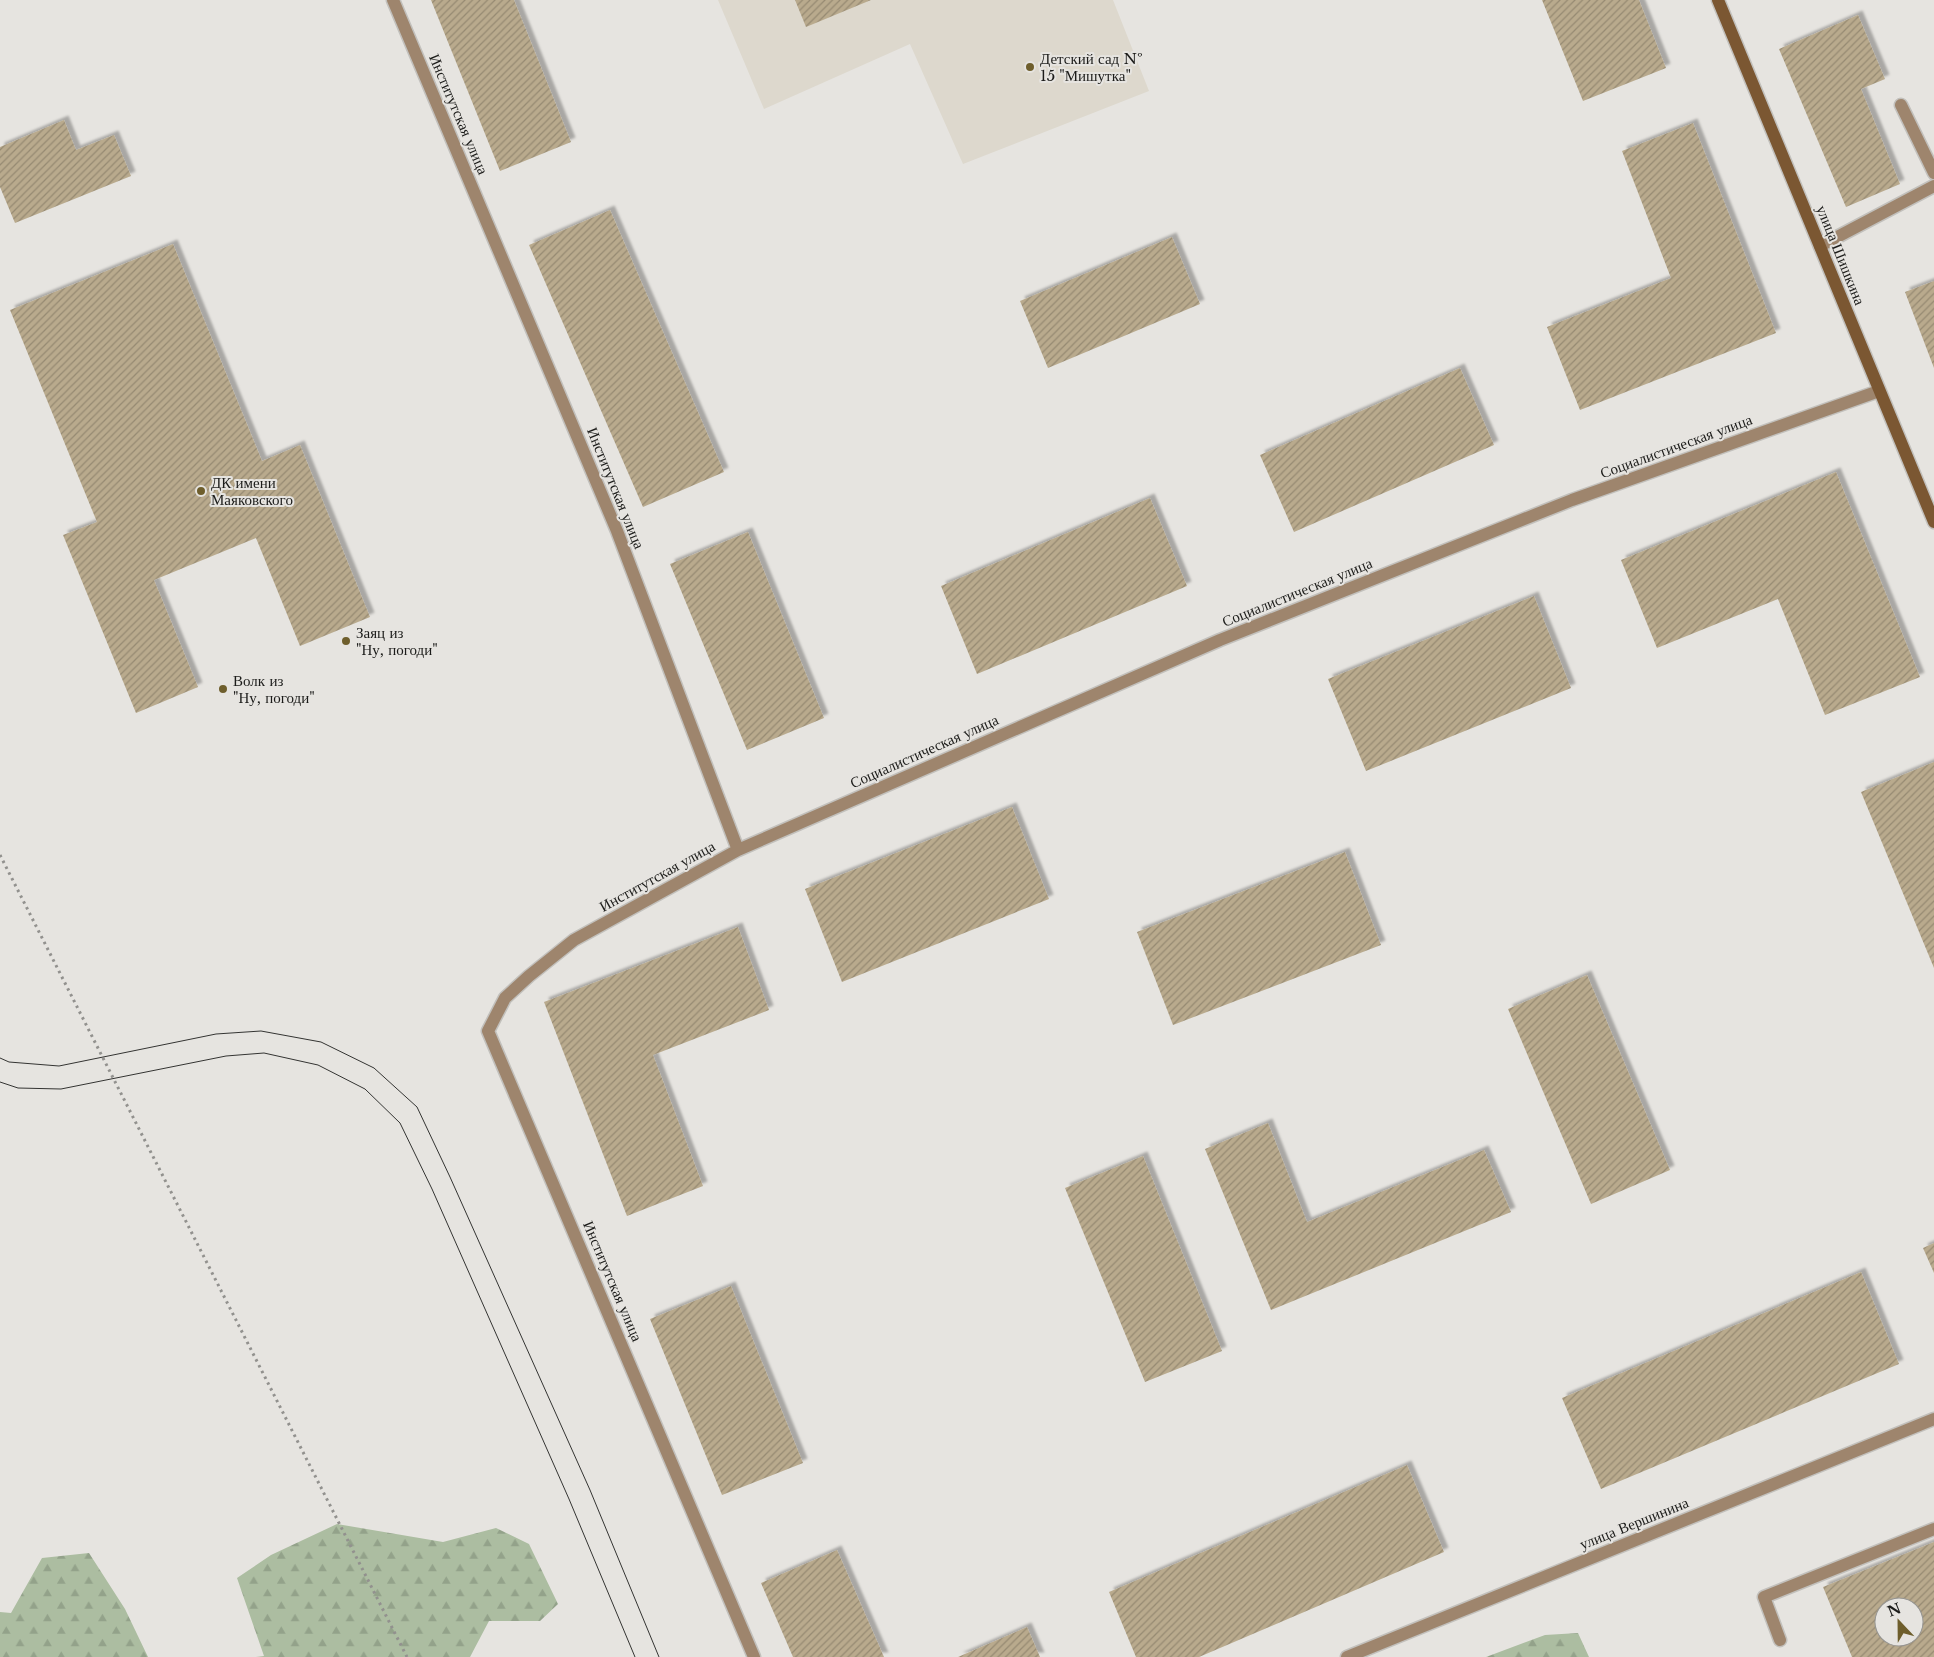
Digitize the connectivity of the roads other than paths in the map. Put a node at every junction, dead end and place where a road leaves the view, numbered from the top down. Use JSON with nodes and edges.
{"nodes":[{"id":1,"x":393,"y":0,"type":"edge"},
{"id":2,"x":1718,"y":0,"type":"edge"},
{"id":3,"x":1901,"y":105,"type":"dead end"},
{"id":4,"x":1934,"y":173,"type":"edge"},
{"id":5,"x":1934,"y":186,"type":"edge"},
{"id":6,"x":1820,"y":246,"type":"junction"},
{"id":7,"x":1879,"y":391,"type":"junction"},
{"id":8,"x":1934,"y":522,"type":"edge"},
{"id":9,"x":738,"y":850,"type":"junction"},
{"id":10,"x":1934,"y":1419,"type":"edge"},
{"id":11,"x":1934,"y":1530,"type":"edge"},
{"id":12,"x":1780,"y":1640,"type":"dead end"},
{"id":13,"x":754,"y":1657,"type":"edge"},
{"id":14,"x":1347,"y":1657,"type":"edge"}],
"edges":[{"from":1,"to":9,"type":"street","name":"Институтская улица"},
{"from":2,"to":6,"type":"main road","name":"улица Шишкина"},
{"from":3,"to":4,"type":"street"},
{"from":5,"to":6,"type":"street"},
{"from":6,"to":7,"type":"main road","name":"улица Шишкина"},
{"from":7,"to":8,"type":"main road","name":"улица Шишкина"},
{"from":7,"to":9,"type":"street","name":"Социалистическая улица"},
{"from":9,"to":13,"type":"street","name":"Институтская улица"},
{"from":10,"to":14,"type":"street","name":"улица Вершинина"},
{"from":11,"to":12,"type":"street"}]}
